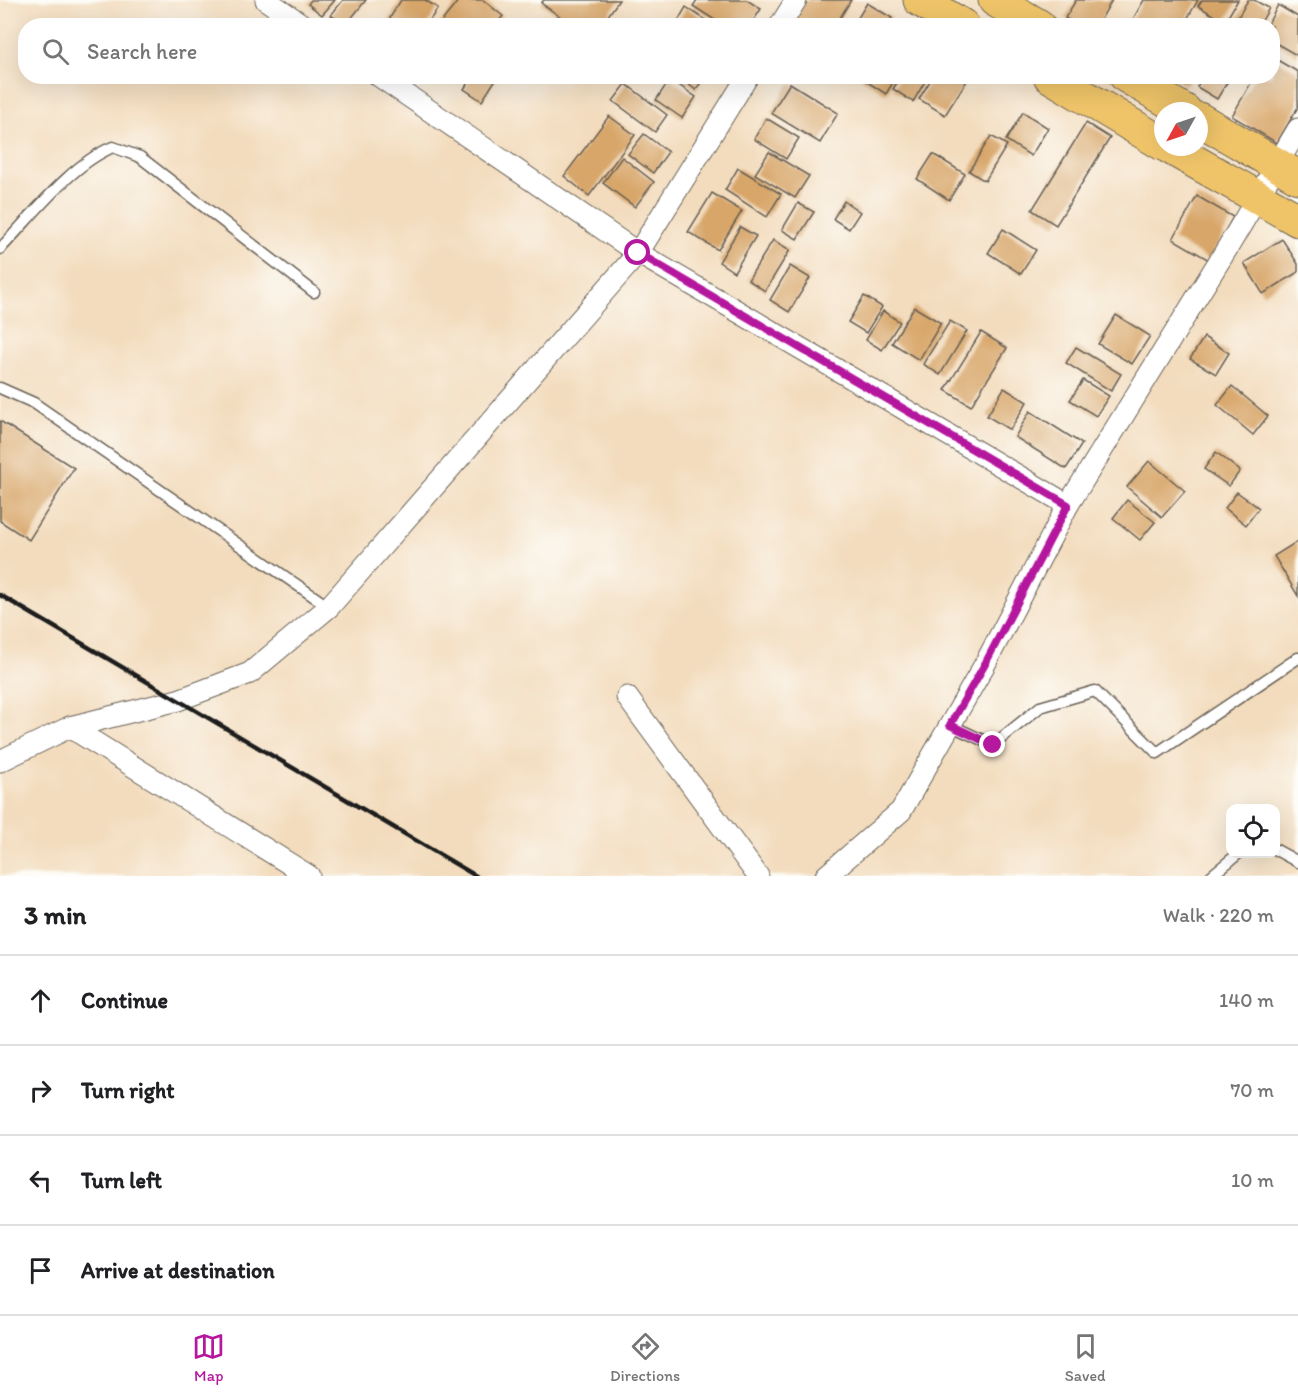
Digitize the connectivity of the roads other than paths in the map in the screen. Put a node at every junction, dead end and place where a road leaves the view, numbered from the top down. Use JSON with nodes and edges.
{"nodes":[{"id":1,"x":266,"y":0,"type":"edge"},
{"id":2,"x":796,"y":0,"type":"edge"},
{"id":3,"x":920,"y":0,"type":"edge"},
{"id":4,"x":995,"y":0,"type":"edge"},
{"id":5,"x":292,"y":18,"type":"edge"},
{"id":6,"x":785,"y":18,"type":"edge"},
{"id":7,"x":950,"y":18,"type":"edge"},
{"id":8,"x":1025,"y":18,"type":"edge"},
{"id":9,"x":391,"y":84,"type":"edge"},
{"id":10,"x":743,"y":84,"type":"edge"},
{"id":11,"x":1063,"y":84,"type":"edge"},
{"id":12,"x":1139,"y":84,"type":"edge"},
{"id":13,"x":1170,"y":102,"type":"edge"},
{"id":14,"x":1208,"y":124,"type":"edge"},
{"id":15,"x":1298,"y":129,"type":"edge"},
{"id":16,"x":1154,"y":139,"type":"edge"},
{"id":17,"x":1185,"y":156,"type":"edge"},
{"id":18,"x":1288,"y":171,"type":"edge"},
{"id":19,"x":1258,"y":198,"type":"junction"},
{"id":20,"x":1298,"y":220,"type":"edge"},
{"id":21,"x":0,"y":249,"type":"edge"},
{"id":22,"x":638,"y":253,"type":"junction"},
{"id":23,"x":314,"y":292,"type":"dead end"},
{"id":24,"x":0,"y":388,"type":"edge"},
{"id":25,"x":1068,"y":505,"type":"junction"},
{"id":26,"x":329,"y":607,"type":"junction"},
{"id":27,"x":1298,"y":658,"type":"edge"},
{"id":28,"x":627,"y":697,"type":"dead end"},
{"id":29,"x":950,"y":725,"type":"junction"},
{"id":30,"x":70,"y":727,"type":"junction"},
{"id":31,"x":0,"y":761,"type":"edge"},
{"id":32,"x":1280,"y":853,"type":"edge"},
{"id":33,"x":1233,"y":858,"type":"edge"},
{"id":34,"x":1298,"y":862,"type":"edge"},
{"id":35,"x":309,"y":876,"type":"edge"},
{"id":36,"x":758,"y":876,"type":"edge"},
{"id":37,"x":826,"y":876,"type":"edge"},
{"id":38,"x":1211,"y":876,"type":"edge"}],
"edges":[{"from":1,"to":5,"type":"street"},
{"from":2,"to":6,"type":"street"},
{"from":3,"to":7,"type":"main road"},
{"from":4,"to":8,"type":"main road"},
{"from":9,"to":22,"type":"street"},
{"from":10,"to":22,"type":"street"},
{"from":11,"to":16,"type":"main road"},
{"from":12,"to":13,"type":"main road"},
{"from":14,"to":18,"type":"main road"},
{"from":15,"to":18,"type":"street"},
{"from":17,"to":19,"type":"main road"},
{"from":18,"to":19,"type":"street"},
{"from":19,"to":20,"type":"main road"},
{"from":19,"to":25,"type":"street"},
{"from":21,"to":23,"type":"lane"},
{"from":22,"to":25,"type":"street"},
{"from":22,"to":26,"type":"street"},
{"from":24,"to":26,"type":"lane"},
{"from":25,"to":29,"type":"street"},
{"from":26,"to":30,"type":"street"},
{"from":27,"to":29,"type":"lane"},
{"from":28,"to":36,"type":"street"},
{"from":29,"to":37,"type":"street"},
{"from":30,"to":31,"type":"street"},
{"from":30,"to":35,"type":"street"},
{"from":32,"to":34,"type":"lane"},
{"from":33,"to":38,"type":"lane"}]}
